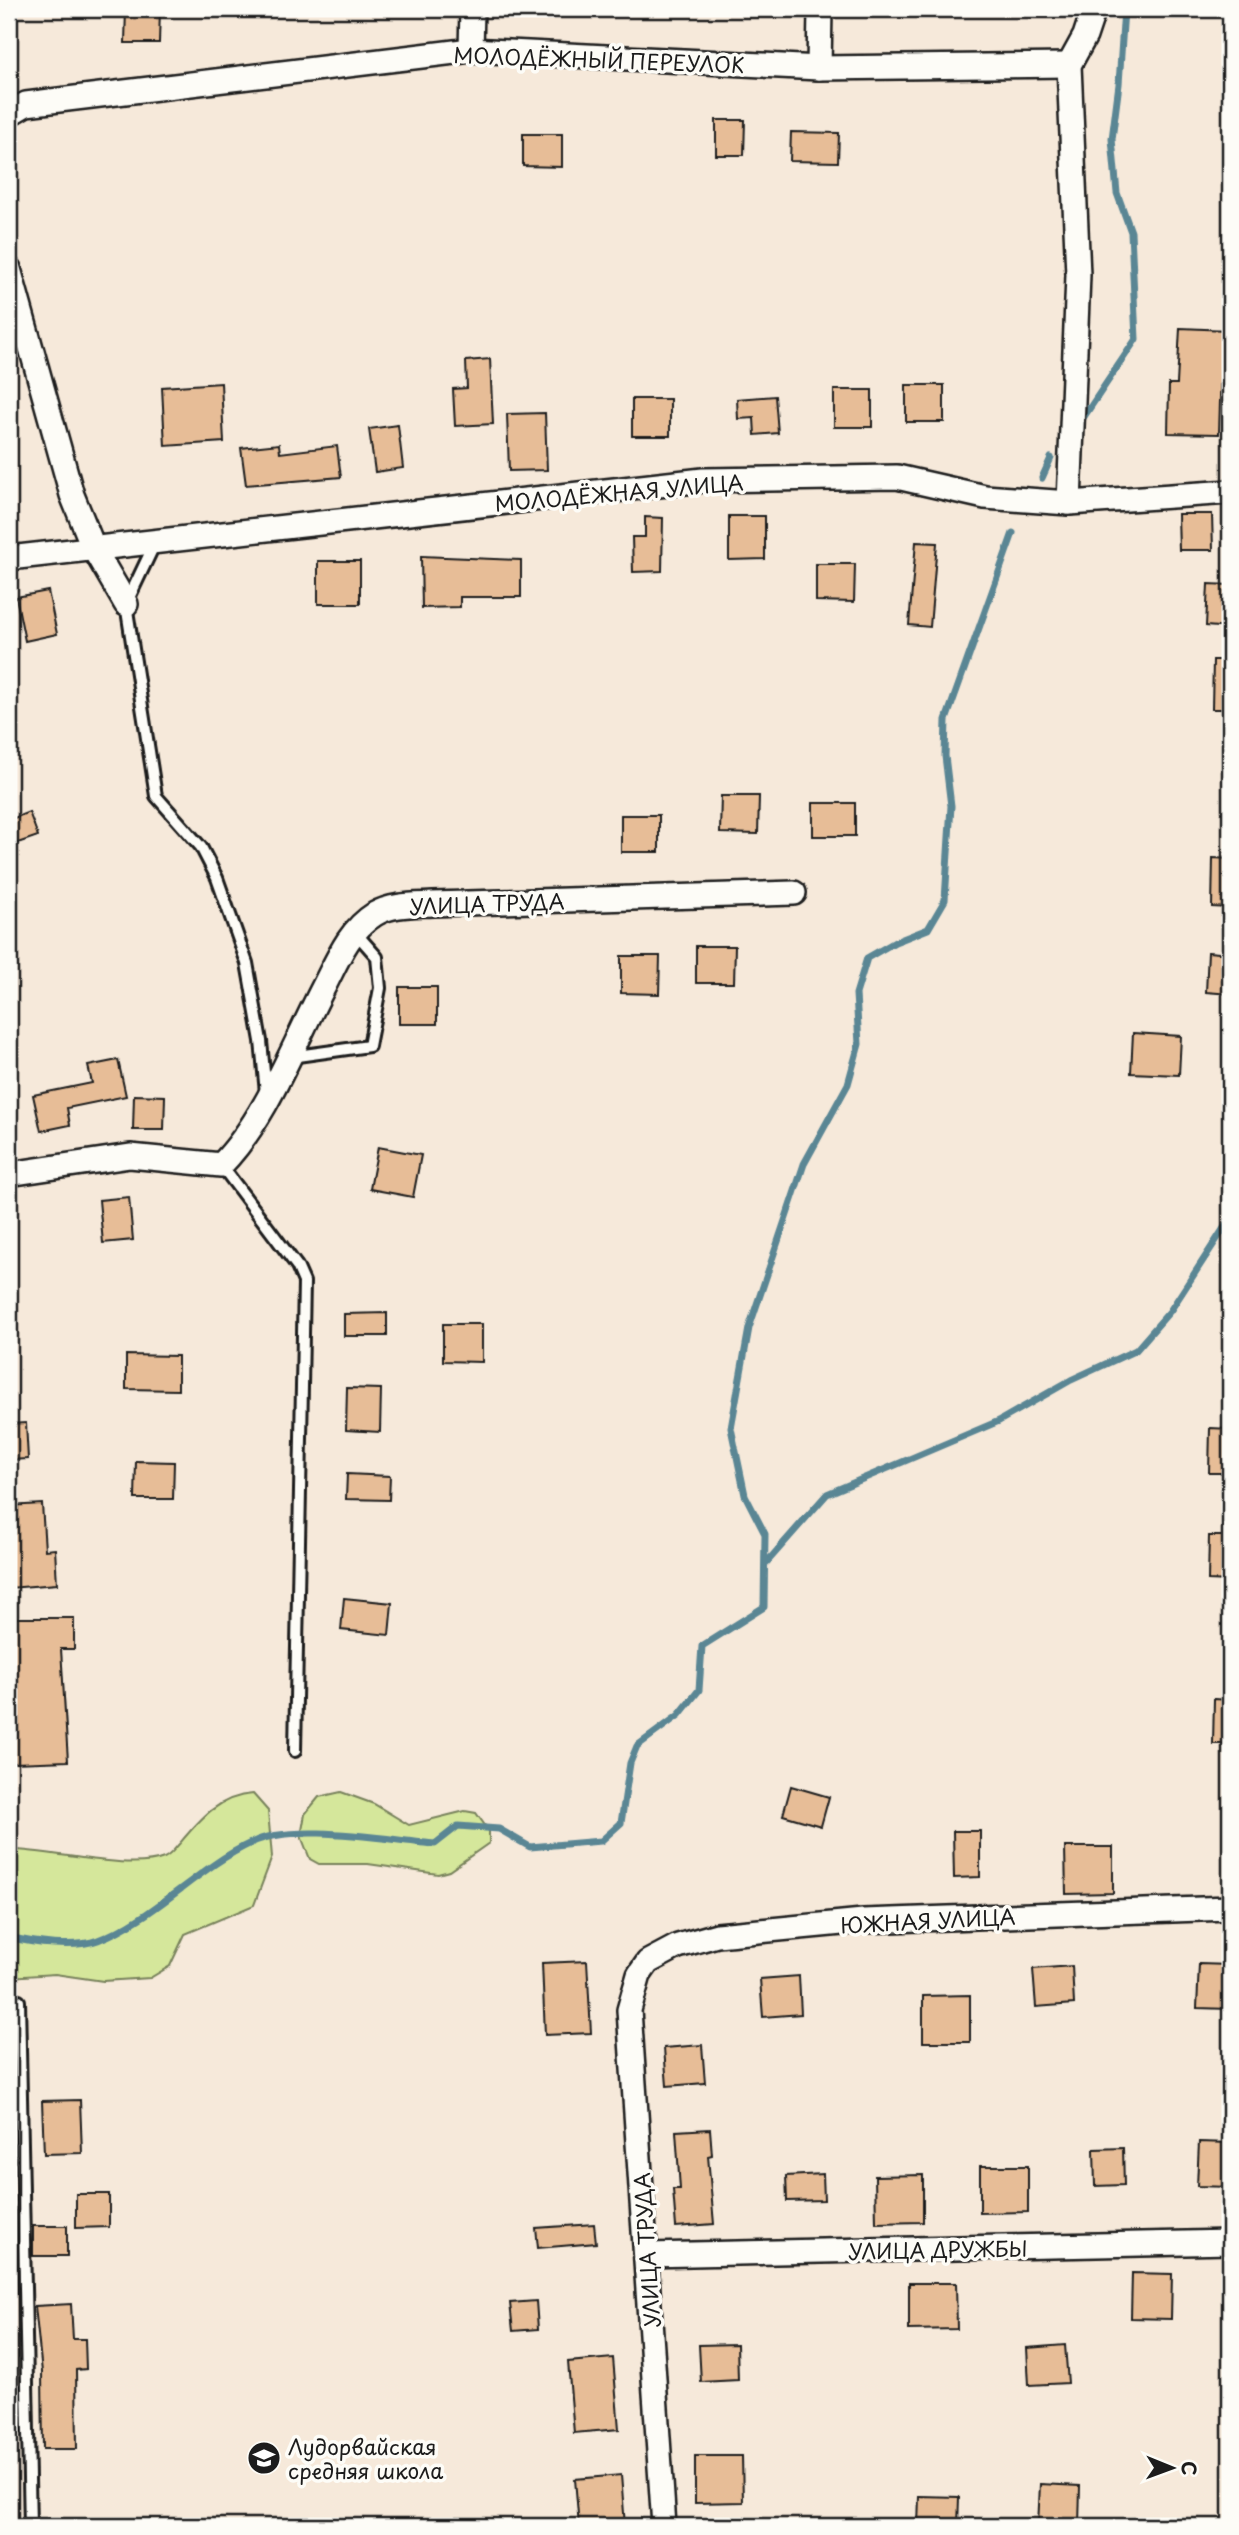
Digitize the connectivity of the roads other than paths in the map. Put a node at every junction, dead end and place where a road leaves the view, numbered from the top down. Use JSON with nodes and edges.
{"nodes":[{"id":1,"x":472,"y":9,"type":"edge"},
{"id":2,"x":820,"y":9,"type":"edge"},
{"id":3,"x":1094,"y":9,"type":"edge"},
{"id":4,"x":471,"y":50,"type":"junction"},
{"id":5,"x":1069,"y":65,"type":"junction"},
{"id":6,"x":819,"y":68,"type":"junction"},
{"id":7,"x":9,"y":114,"type":"edge"},
{"id":8,"x":9,"y":269,"type":"edge"},
{"id":9,"x":1230,"y":492,"type":"edge"},
{"id":10,"x":1069,"y":503,"type":"junction"},
{"id":11,"x":157,"y":540,"type":"junction"},
{"id":12,"x":94,"y":549,"type":"junction"},
{"id":13,"x":9,"y":558,"type":"edge"},
{"id":14,"x":126,"y":604,"type":"junction"},
{"id":15,"x":794,"y":893,"type":"dead end"},
{"id":16,"x":355,"y":932,"type":"junction"},
{"id":17,"x":287,"y":1058,"type":"junction"},
{"id":18,"x":266,"y":1099,"type":"junction"},
{"id":19,"x":228,"y":1158,"type":"junction"},
{"id":20,"x":9,"y":1174,"type":"edge"},
{"id":21,"x":295,"y":1751,"type":"dead end"},
{"id":22,"x":1230,"y":1909,"type":"edge"},
{"id":23,"x":639,"y":1975,"type":"joint"},
{"id":24,"x":19,"y":2001,"type":"dead end"},
{"id":25,"x":1230,"y":2242,"type":"edge"},
{"id":26,"x":647,"y":2255,"type":"junction"},
{"id":27,"x":30,"y":2526,"type":"edge"},
{"id":28,"x":664,"y":2526,"type":"edge"}],
"edges":[{"from":1,"to":4,"type":"street"},
{"from":2,"to":6,"type":"street"},
{"from":3,"to":5,"type":"street"},
{"from":4,"to":6,"type":"street","name":"МОЛОДЁЖНЫЙ ПЕРЕУЛОК"},
{"from":4,"to":7,"type":"street","name":"МОЛОДЁЖНЫЙ ПЕРЕУЛОК"},
{"from":5,"to":6,"type":"street","name":"МОЛОДЁЖНЫЙ ПЕРЕУЛОК"},
{"from":5,"to":10,"type":"street"},
{"from":8,"to":12,"type":"street"},
{"from":9,"to":10,"type":"street","name":"МОЛОДЁЖНАЯ УЛИЦА"},
{"from":10,"to":11,"type":"street","name":"МОЛОДЁЖНАЯ УЛИЦА"},
{"from":11,"to":12,"type":"street","name":"МОЛОДЁЖНАЯ УЛИЦА"},
{"from":11,"to":14,"type":"lane"},
{"from":12,"to":13,"type":"street","name":"МОЛОДЁЖНАЯ УЛИЦА"},
{"from":12,"to":14,"type":"street"},
{"from":14,"to":18,"type":"lane"},
{"from":15,"to":16,"type":"street","name":"УЛИЦА ТРУДА"},
{"from":16,"to":17,"type":"street","name":"УЛИЦА ТРУДА"},
{"from":16,"to":17,"type":"lane"},
{"from":17,"to":18,"type":"street","name":"УЛИЦА ТРУДА"},
{"from":18,"to":19,"type":"street","name":"УЛИЦА ТРУДА"},
{"from":19,"to":20,"type":"street"},
{"from":19,"to":21,"type":"lane"},
{"from":22,"to":23,"type":"street","name":"ЮЖНАЯ УЛИЦА"},
{"from":23,"to":26,"type":"street","name":"УЛИЦА ТРУДА"},
{"from":24,"to":27,"type":"lane"},
{"from":25,"to":26,"type":"street","name":"УЛИЦА ДРУЖБЫ"},
{"from":26,"to":28,"type":"street","name":"УЛИЦА ТРУДА"}]}
